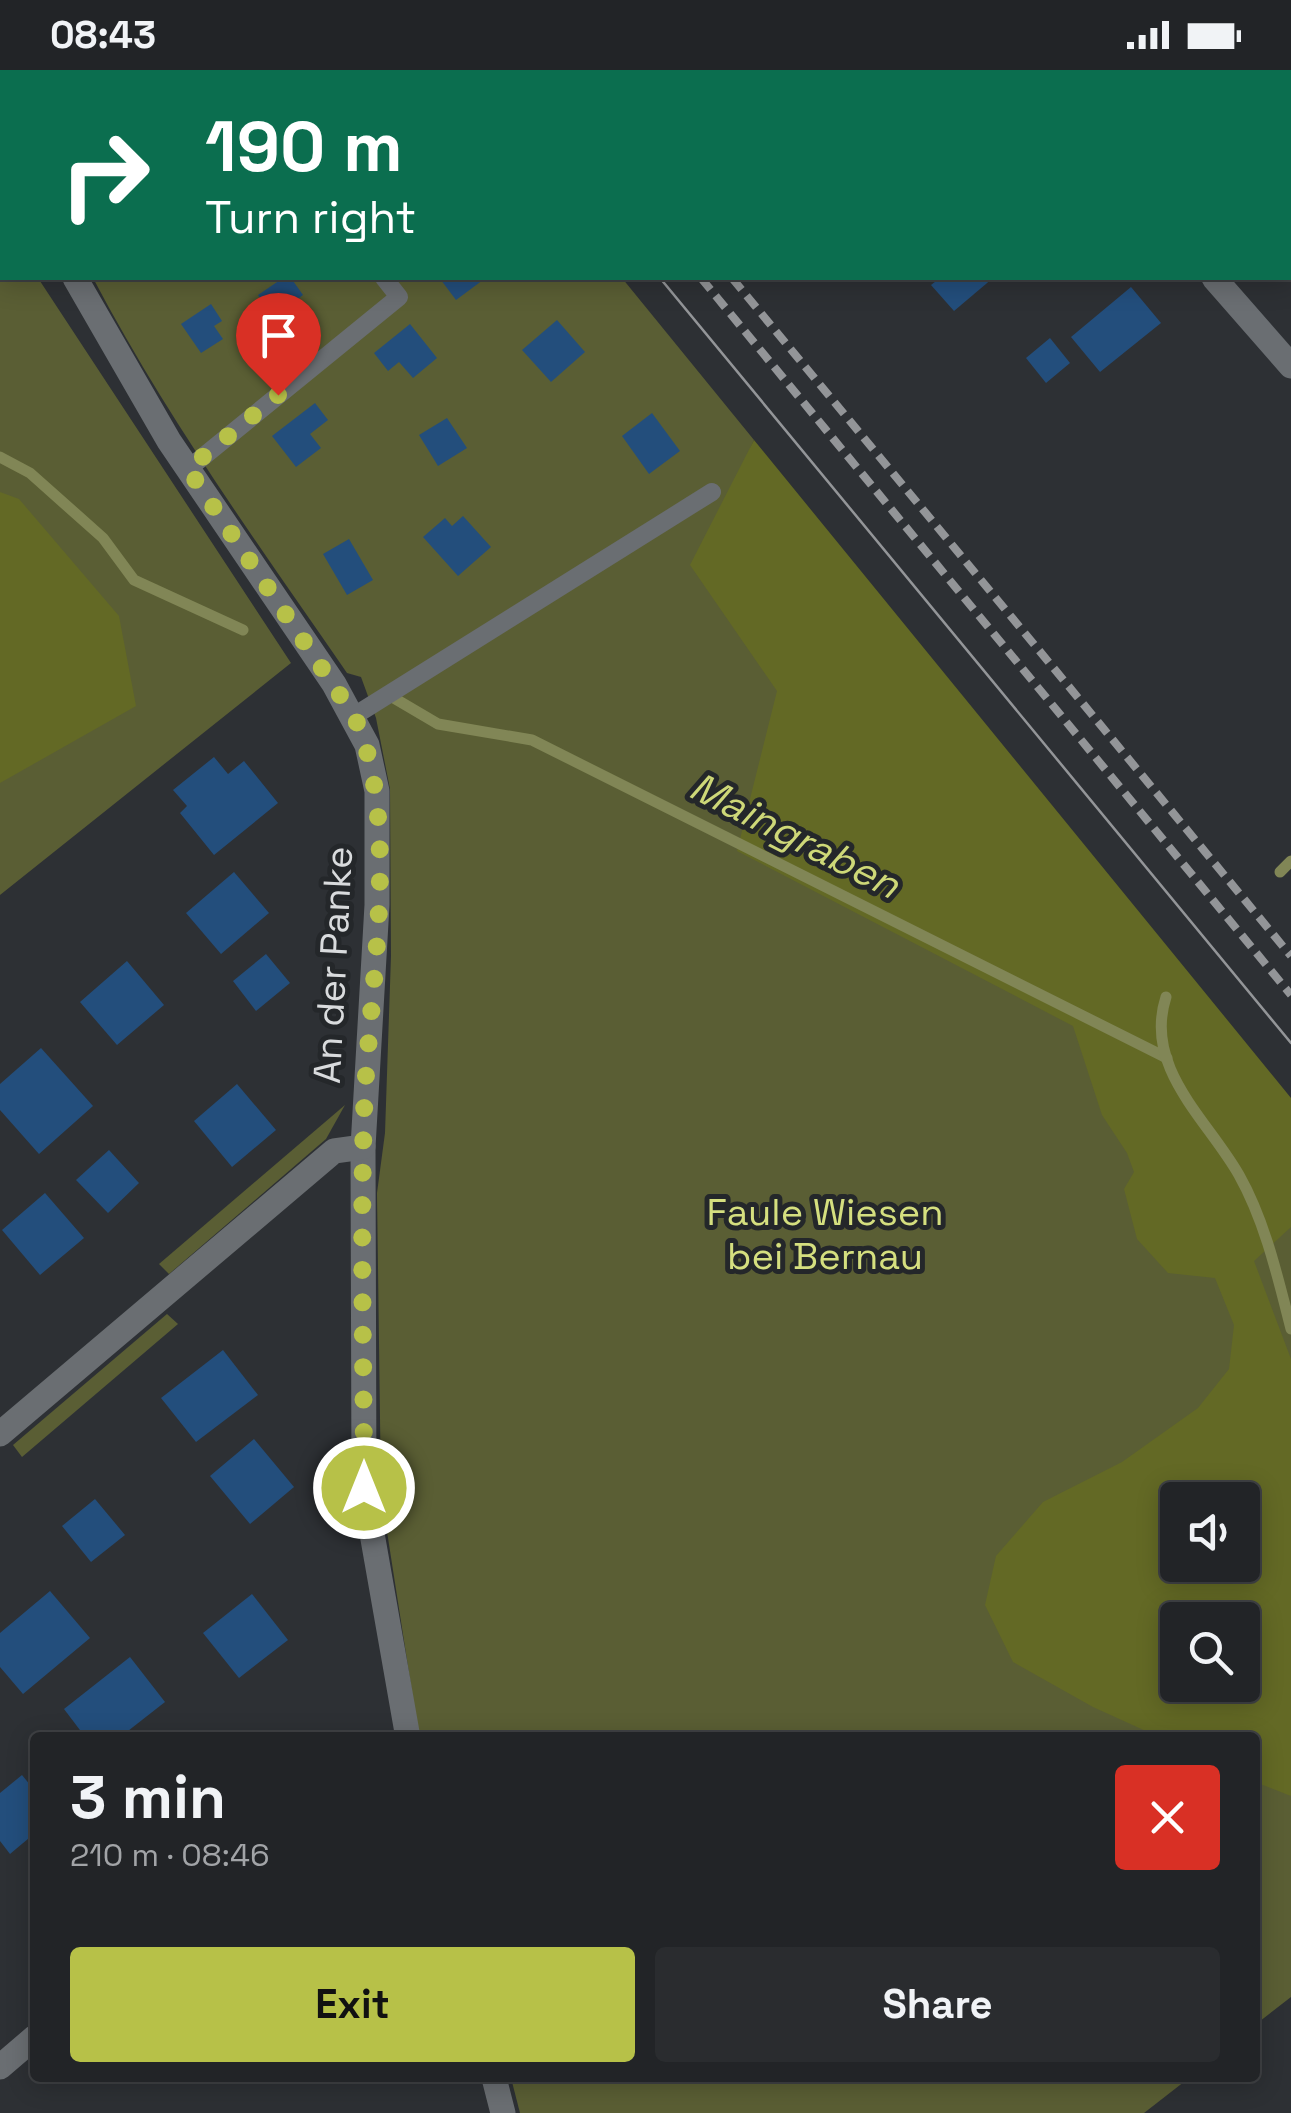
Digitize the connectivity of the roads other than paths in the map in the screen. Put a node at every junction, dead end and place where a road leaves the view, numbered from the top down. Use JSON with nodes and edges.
{"nodes":[{"id":1,"x":76,"y":280,"type":"edge"},
{"id":2,"x":386,"y":280,"type":"edge"},
{"id":3,"x":1216,"y":280,"type":"edge"},
{"id":4,"x":1291,"y":366,"type":"edge"},
{"id":5,"x":188,"y":469,"type":"junction"},
{"id":6,"x":712,"y":492,"type":"dead end"},
{"id":7,"x":363,"y":711,"type":"junction"},
{"id":8,"x":363,"y":1148,"type":"junction"},
{"id":9,"x":0,"y":1434,"type":"edge"},
{"id":10,"x":407,"y":1732,"type":"edge"},
{"id":11,"x":30,"y":2042,"type":"edge"},
{"id":12,"x":0,"y":2067,"type":"edge"},
{"id":13,"x":495,"y":2082,"type":"edge"},
{"id":14,"x":503,"y":2113,"type":"edge"}],
"edges":[{"from":1,"to":5,"type":"street","name":"An der Panke"},
{"from":2,"to":5,"type":"lane"},
{"from":3,"to":4,"type":"street"},
{"from":5,"to":7,"type":"street","name":"An der Panke"},
{"from":6,"to":7,"type":"lane"},
{"from":7,"to":8,"type":"street","name":"An der Panke"},
{"from":8,"to":9,"type":"street"},
{"from":8,"to":10,"type":"street","name":"An der Panke"},
{"from":11,"to":12,"type":"street"},
{"from":13,"to":14,"type":"street"}]}
